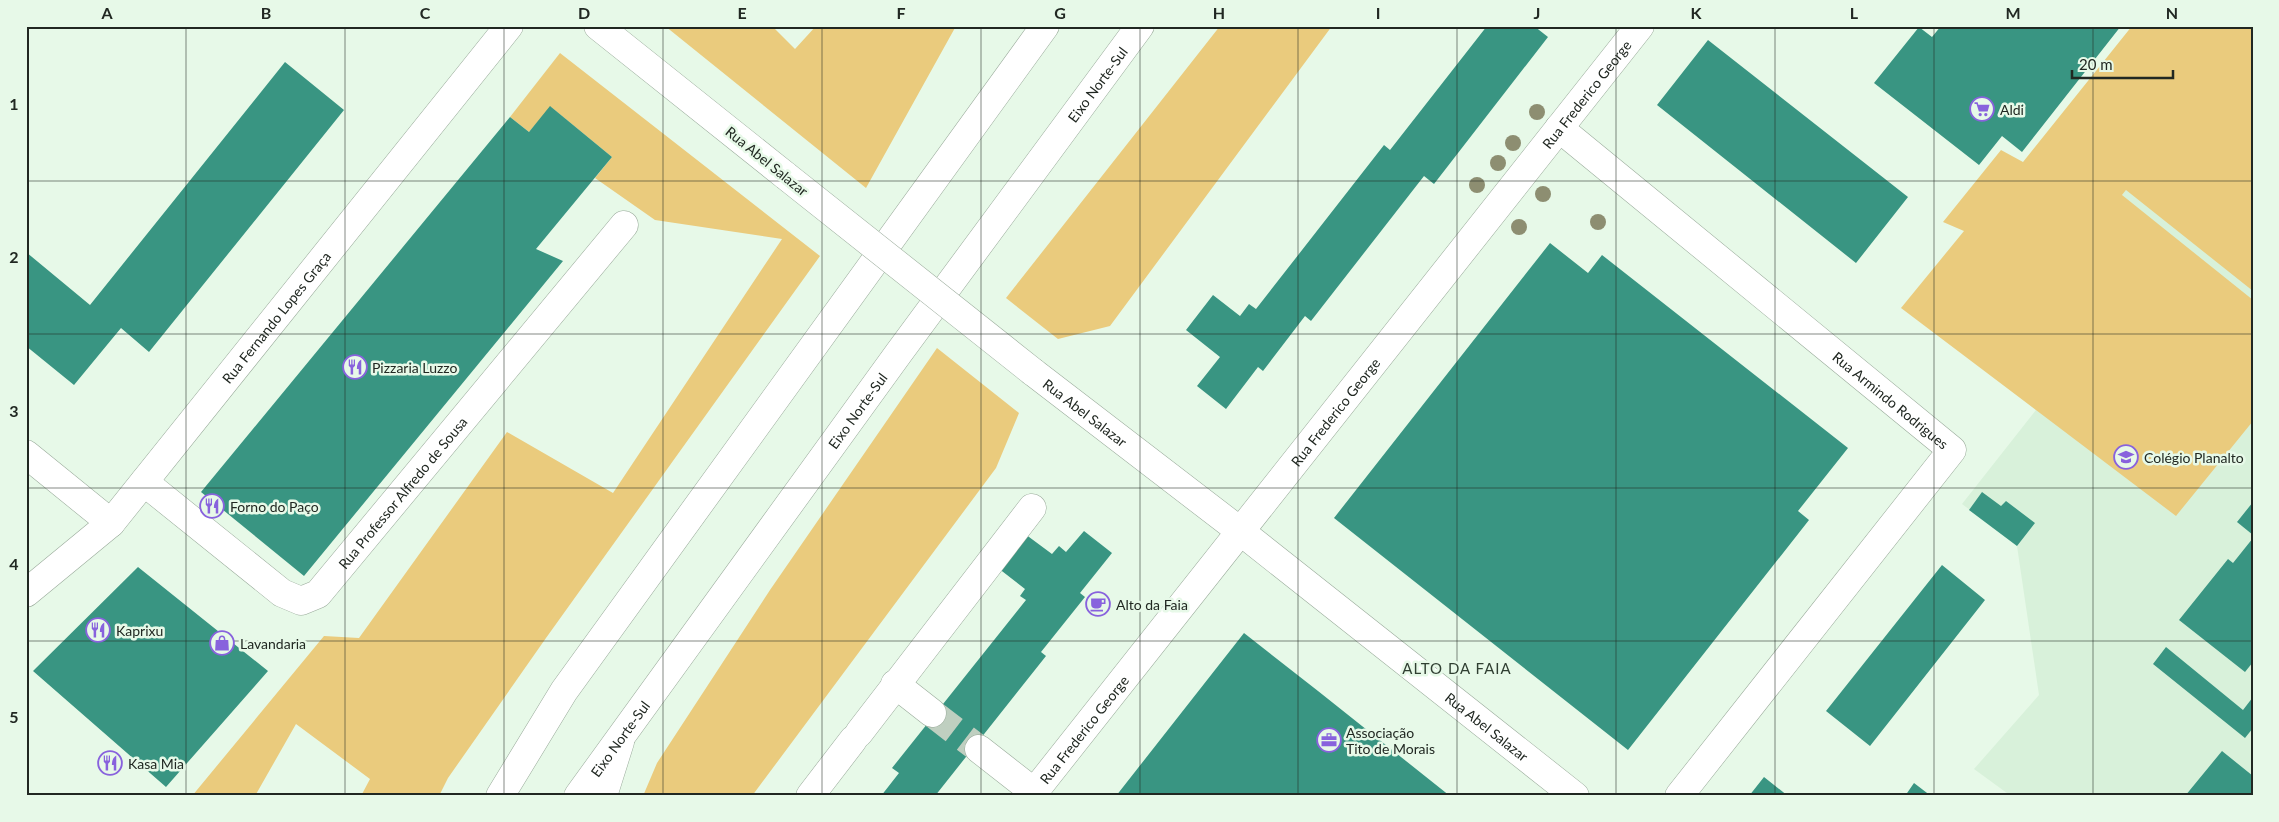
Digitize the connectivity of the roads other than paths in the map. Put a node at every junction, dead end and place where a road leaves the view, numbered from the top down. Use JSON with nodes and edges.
{"nodes":[{"id":1,"x":509,"y":26,"type":"edge"},
{"id":2,"x":598,"y":26,"type":"edge"},
{"id":3,"x":1045,"y":26,"type":"edge"},
{"id":4,"x":1140,"y":26,"type":"edge"},
{"id":5,"x":1640,"y":26,"type":"edge"},
{"id":6,"x":1559,"y":128,"type":"junction"},
{"id":7,"x":624,"y":225,"type":"dead end"},
{"id":8,"x":26,"y":454,"type":"edge"},
{"id":9,"x":144,"y":482,"type":"junction"},
{"id":10,"x":1032,"y":508,"type":"dead end"},
{"id":11,"x":111,"y":524,"type":"junction"},
{"id":12,"x":1240,"y":531,"type":"junction"},
{"id":13,"x":26,"y":593,"type":"edge"},
{"id":14,"x":896,"y":684,"type":"junction"},
{"id":15,"x":932,"y":713,"type":"tunnel mouth"},
{"id":16,"x":623,"y":733,"type":"junction"},
{"id":17,"x":979,"y":749,"type":"tunnel mouth"},
{"id":18,"x":1032,"y":794,"type":"edge"},
{"id":19,"x":500,"y":796,"type":"edge"},
{"id":20,"x":578,"y":796,"type":"edge"},
{"id":21,"x":603,"y":796,"type":"edge"},
{"id":22,"x":810,"y":796,"type":"edge"},
{"id":23,"x":1575,"y":796,"type":"edge"},
{"id":24,"x":1679,"y":796,"type":"edge"}],
"edges":[{"from":1,"to":9,"type":"main road","name":"Rua Fernando Lopes Graça"},
{"from":2,"to":12,"type":"main road","name":"Rua Abel Salazar","bridge":true},
{"from":3,"to":19,"type":"main road"},
{"from":4,"to":16,"type":"main road","name":"Eixo Norte-Sul"},
{"from":5,"to":6,"type":"main road","name":"Rua Frederico George"},
{"from":6,"to":12,"type":"main road","name":"Rua Frederico George"},
{"from":6,"to":24,"type":"main road","name":"Rua Armindo Rodrigues"},
{"from":7,"to":9,"type":"main road","name":"Rua Professor Alfredo de Sousa"},
{"from":8,"to":11,"type":"main road"},
{"from":9,"to":11,"type":"main road","name":"Rua Fernando Lopes Graça"},
{"from":10,"to":14,"type":"main road"},
{"from":11,"to":13,"type":"main road","name":"Rua Fernando Lopes Graça"},
{"from":12,"to":18,"type":"main road","name":"Rua Frederico George"},
{"from":12,"to":23,"type":"main road","name":"Rua Abel Salazar"},
{"from":14,"to":15,"type":"main road"},
{"from":14,"to":22,"type":"main road"},
{"from":16,"to":20,"type":"main road","name":"Eixo Norte-Sul"},
{"from":16,"to":21,"type":"main road"},
{"from":17,"to":18,"type":"main road"}]}
